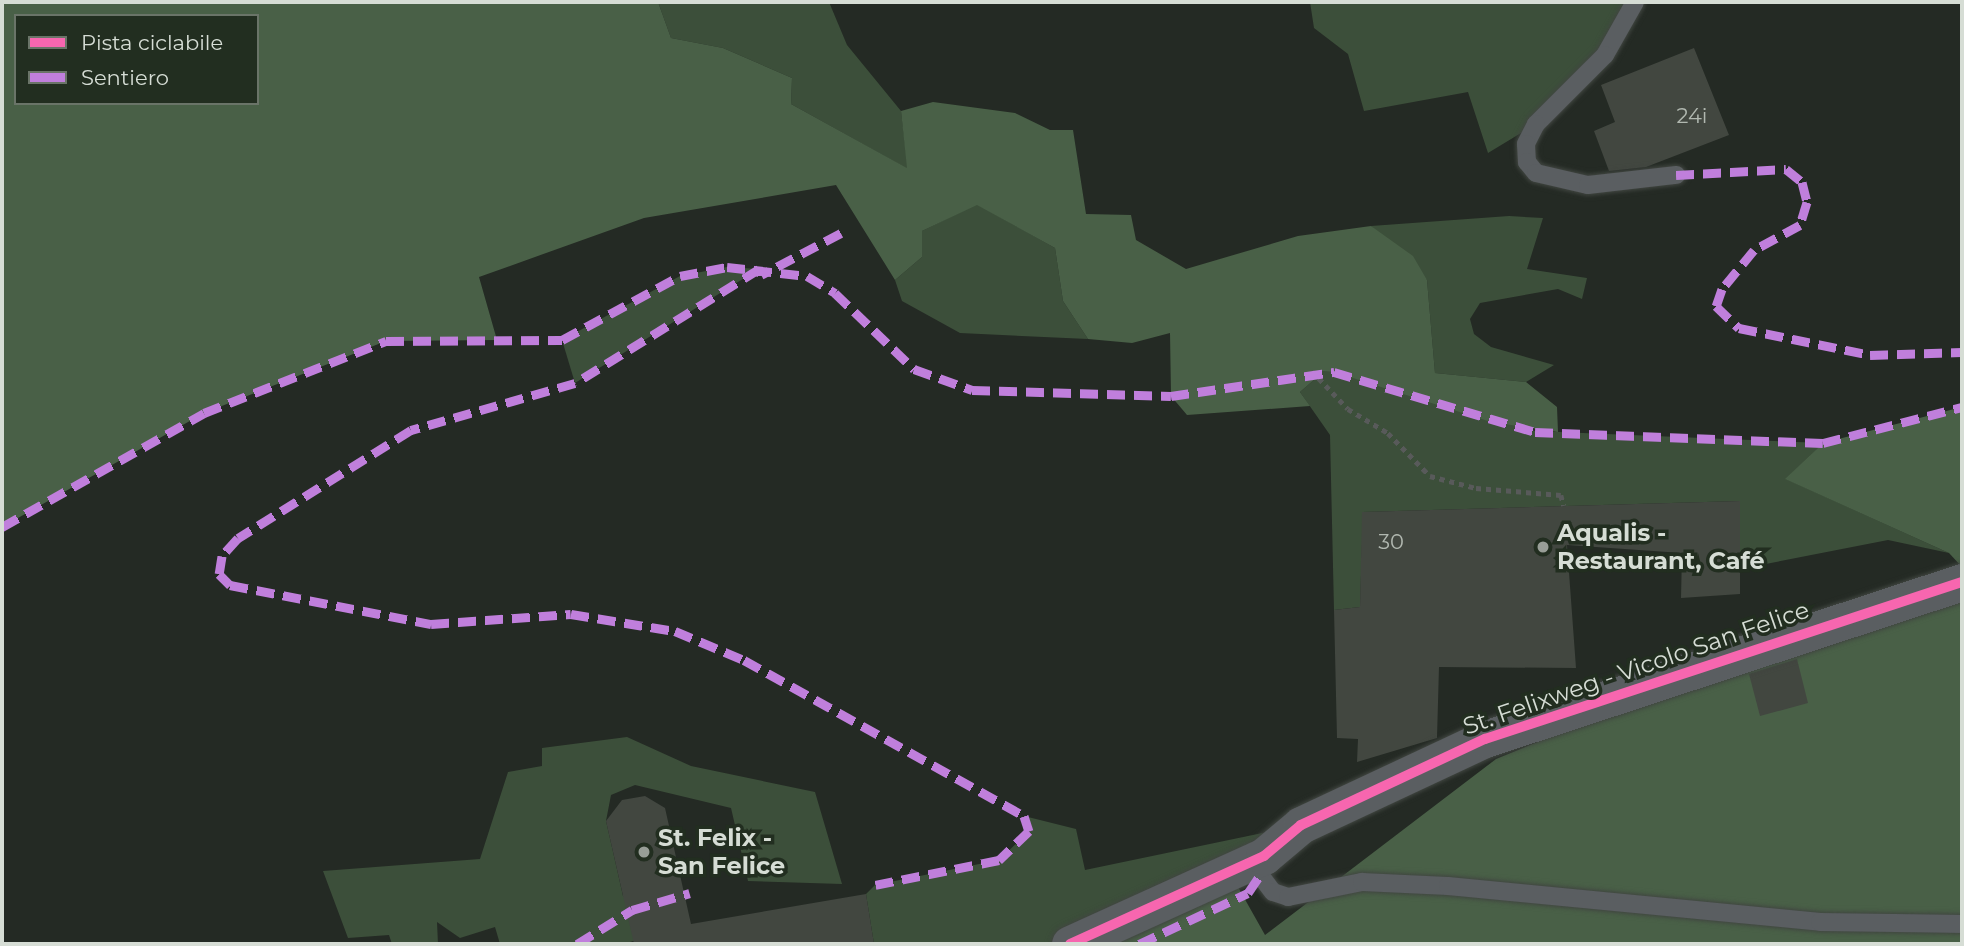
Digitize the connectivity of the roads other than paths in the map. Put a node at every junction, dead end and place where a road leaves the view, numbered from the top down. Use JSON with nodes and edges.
{"nodes":[{"id":1,"x":1635,"y":2,"type":"edge"},
{"id":2,"x":1676,"y":175,"type":"dead end"},
{"id":3,"x":1962,"y":582,"type":"edge"},
{"id":4,"x":1264,"y":856,"type":"junction"},
{"id":5,"x":1962,"y":923,"type":"edge"},
{"id":6,"x":1070,"y":944,"type":"edge"}],
"edges":[{"from":1,"to":2,"type":"lane"},
{"from":3,"to":4,"type":"street","name":"St. Felixweg - Vicolo San Felice"},
{"from":4,"to":5,"type":"lane"},
{"from":4,"to":6,"type":"street","name":"St. Felixweg - Vicolo San Felice"}]}
